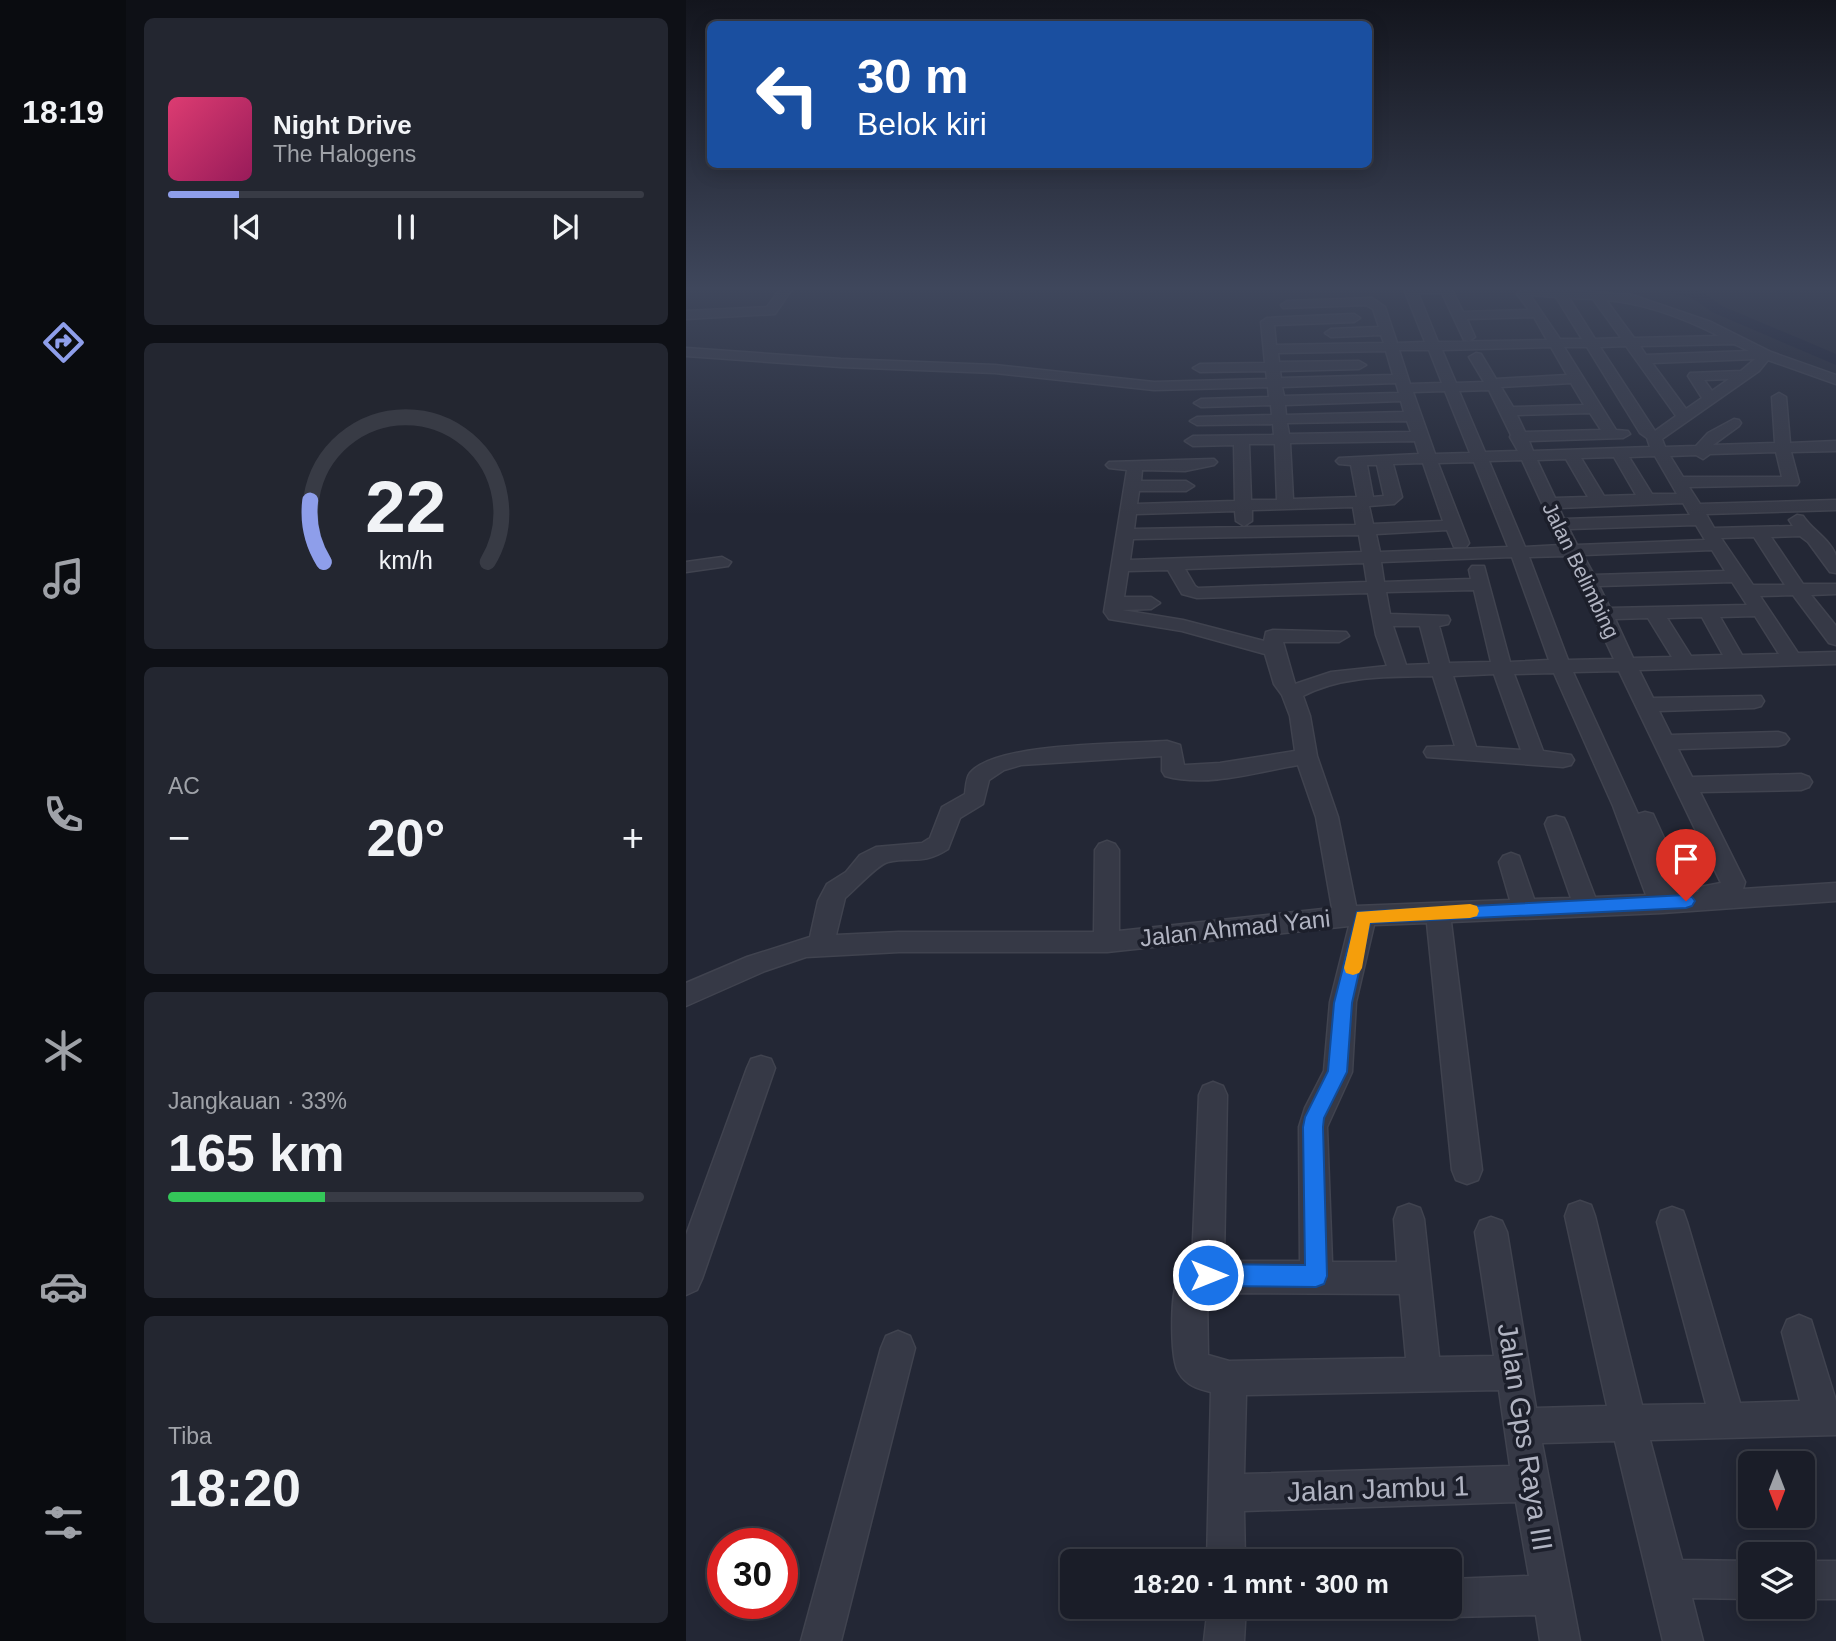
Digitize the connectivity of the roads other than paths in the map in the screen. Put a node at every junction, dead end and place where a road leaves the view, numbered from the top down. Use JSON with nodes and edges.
{"nodes":[{"id":1,"x":836,"y":363,"type":"edge"},
{"id":2,"x":1272,"y":363,"type":"edge"},
{"id":3,"x":1441,"y":363,"type":"edge"},
{"id":4,"x":1482,"y":363,"type":"edge"},
{"id":5,"x":1562,"y":363,"type":"edge"},
{"id":6,"x":1604,"y":363,"type":"edge"},
{"id":7,"x":1646,"y":363,"type":"edge"},
{"id":8,"x":1760,"y":363,"type":"edge"},
{"id":9,"x":1787,"y":363,"type":"edge"},
{"id":10,"x":1383,"y":364,"type":"joint"},
{"id":11,"x":1272,"y":366,"type":"junction"},
{"id":12,"x":1200,"y":368,"type":"dead end"},
{"id":13,"x":1742,"y":375,"type":"junction"},
{"id":14,"x":1836,"y":380,"type":"edge"},
{"id":15,"x":1275,"y":383,"type":"junction"},
{"id":16,"x":1580,"y":385,"type":"junction"},
{"id":17,"x":1451,"y":387,"type":"junction"},
{"id":18,"x":1494,"y":387,"type":"junction"},
{"id":19,"x":1405,"y":388,"type":"junction"},
{"id":20,"x":1779,"y":397,"type":"dead end"},
{"id":21,"x":1710,"y":399,"type":"junction"},
{"id":22,"x":1278,"y":400,"type":"junction"},
{"id":23,"x":1202,"y":402,"type":"dead end"},
{"id":24,"x":1596,"y":409,"type":"junction"},
{"id":25,"x":1508,"y":411,"type":"junction"},
{"id":26,"x":1413,"y":416,"type":"junction"},
{"id":27,"x":1684,"y":416,"type":"junction"},
{"id":28,"x":1280,"y":420,"type":"junction"},
{"id":29,"x":1197,"y":421,"type":"dead end"},
{"id":30,"x":1611,"y":434,"type":"junction"},
{"id":31,"x":1421,"y":436,"type":"junction"},
{"id":32,"x":1517,"y":436,"type":"junction"},
{"id":33,"x":1282,"y":439,"type":"junction"},
{"id":34,"x":1653,"y":439,"type":"junction"},
{"id":35,"x":1241,"y":441,"type":"junction"},
{"id":36,"x":1193,"y":442,"type":"dead end"},
{"id":37,"x":1836,"y":446,"type":"edge"},
{"id":38,"x":1783,"y":449,"type":"junction"},
{"id":39,"x":1700,"y":450,"type":"junction"},
{"id":40,"x":1570,"y":452,"type":"junction"},
{"id":41,"x":1618,"y":452,"type":"junction"},
{"id":42,"x":1526,"y":455,"type":"junction"},
{"id":43,"x":1480,"y":457,"type":"junction"},
{"id":44,"x":1430,"y":459,"type":"junction"},
{"id":45,"x":1351,"y":460,"type":"joint"},
{"id":46,"x":1384,"y":460,"type":"junction"},
{"id":47,"x":1209,"y":462,"type":"dead end"},
{"id":48,"x":1114,"y":465,"type":"dead end"},
{"id":49,"x":1746,"y":465,"type":"junction"},
{"id":50,"x":1135,"y":466,"type":"junction"},
{"id":51,"x":1680,"y":482,"type":"junction"},
{"id":52,"x":1723,"y":482,"type":"junction"},
{"id":53,"x":1186,"y":485,"type":"dead end"},
{"id":54,"x":1132,"y":486,"type":"junction"},
{"id":55,"x":1647,"y":500,"type":"junction"},
{"id":56,"x":1599,"y":502,"type":"junction"},
{"id":57,"x":1363,"y":503,"type":"junction"},
{"id":58,"x":1549,"y":503,"type":"junction"},
{"id":59,"x":1285,"y":505,"type":"junction"},
{"id":60,"x":1787,"y":505,"type":"junction"},
{"id":61,"x":1836,"y":505,"type":"edge"},
{"id":62,"x":1242,"y":506,"type":"junction"},
{"id":63,"x":1130,"y":509,"type":"junction"},
{"id":64,"x":1702,"y":521,"type":"junction"},
{"id":65,"x":1558,"y":524,"type":"junction"},
{"id":66,"x":1453,"y":525,"type":"junction"},
{"id":67,"x":1365,"y":530,"type":"junction"},
{"id":68,"x":1804,"y":531,"type":"junction"},
{"id":69,"x":1245,"y":532,"type":"junction"},
{"id":70,"x":1759,"y":532,"type":"junction"},
{"id":71,"x":1126,"y":534,"type":"junction"},
{"id":72,"x":1460,"y":543,"type":"dead end"},
{"id":73,"x":1573,"y":550,"type":"junction"},
{"id":74,"x":1519,"y":553,"type":"junction"},
{"id":75,"x":1371,"y":556,"type":"junction"},
{"id":76,"x":1246,"y":561,"type":"junction"},
{"id":77,"x":722,"y":562,"type":"dead end"},
{"id":78,"x":1174,"y":565,"type":"junction"},
{"id":79,"x":1121,"y":566,"type":"junction"},
{"id":80,"x":686,"y":567,"type":"edge"},
{"id":81,"x":1836,"y":568,"type":"edge"},
{"id":82,"x":1588,"y":581,"type":"junction"},
{"id":83,"x":1743,"y":584,"type":"junction"},
{"id":84,"x":1374,"y":587,"type":"junction"},
{"id":85,"x":1836,"y":589,"type":"edge"},
{"id":86,"x":1798,"y":590,"type":"junction"},
{"id":87,"x":1151,"y":603,"type":"dead end"},
{"id":88,"x":1115,"y":610,"type":"junction"},
{"id":89,"x":1760,"y":610,"type":"junction"},
{"id":90,"x":1708,"y":612,"type":"junction"},
{"id":91,"x":1603,"y":614,"type":"junction"},
{"id":92,"x":1655,"y":614,"type":"junction"},
{"id":93,"x":1384,"y":620,"type":"junction"},
{"id":94,"x":1339,"y":636,"type":"dead end"},
{"id":95,"x":1836,"y":639,"type":"edge"},
{"id":96,"x":1274,"y":650,"type":"junction"},
{"id":97,"x":1836,"y":657,"type":"edge"},
{"id":98,"x":1792,"y":658,"type":"junction"},
{"id":99,"x":1736,"y":661,"type":"junction"},
{"id":100,"x":1685,"y":662,"type":"junction"},
{"id":101,"x":1626,"y":664,"type":"junction"},
{"id":102,"x":1562,"y":667,"type":"junction"},
{"id":103,"x":1502,"y":668,"type":"junction"},
{"id":104,"x":1441,"y":670,"type":"junction"},
{"id":105,"x":1401,"y":671,"type":"junction"},
{"id":106,"x":1292,"y":694,"type":"junction"},
{"id":107,"x":1754,"y":701,"type":"dead end"},
{"id":108,"x":1648,"y":705,"type":"junction"},
{"id":109,"x":1778,"y":739,"type":"dead end"},
{"id":110,"x":1665,"y":742,"type":"junction"},
{"id":111,"x":1435,"y":752,"type":"dead end"},
{"id":112,"x":1468,"y":755,"type":"junction"},
{"id":113,"x":1306,"y":756,"type":"junction"},
{"id":114,"x":1535,"y":758,"type":"junction"},
{"id":115,"x":1563,"y":760,"type":"dead end"},
{"id":116,"x":1801,"y":782,"type":"dead end"},
{"id":117,"x":1684,"y":785,"type":"junction"},
{"id":118,"x":1624,"y":806,"type":"joint"},
{"id":119,"x":1556,"y":824,"type":"dead end"},
{"id":120,"x":1107,"y":850,"type":"dead end"},
{"id":121,"x":1511,"y":862,"type":"dead end"},
{"id":122,"x":1836,"y":892,"type":"edge"},
{"id":123,"x":1666,"y":897,"type":"junction"},
{"id":124,"x":1586,"y":907,"type":"junction"},
{"id":125,"x":1525,"y":910,"type":"junction"},
{"id":126,"x":1438,"y":912,"type":"junction"},
{"id":127,"x":1354,"y":917,"type":"junction"},
{"id":128,"x":1107,"y":942,"type":"junction"},
{"id":129,"x":821,"y":946,"type":"junction"},
{"id":130,"x":686,"y":995,"type":"edge"},
{"id":131,"x":761,"y":1068,"type":"dead end"},
{"id":132,"x":1213,"y":1095,"type":"dead end"},
{"id":133,"x":1467,"y":1170,"type":"dead end"},
{"id":134,"x":1580,"y":1216,"type":"dead end"},
{"id":135,"x":1409,"y":1219,"type":"dead end"},
{"id":136,"x":1672,"y":1222,"type":"dead end"},
{"id":137,"x":1491,"y":1232,"type":"dead end"},
{"id":138,"x":1208,"y":1275,"type":"junction"},
{"id":139,"x":1316,"y":1276,"type":"junction"},
{"id":140,"x":1414,"y":1278,"type":"junction"},
{"id":141,"x":686,"y":1279,"type":"edge"},
{"id":142,"x":1799,"y":1332,"type":"dead end"},
{"id":143,"x":898,"y":1348,"type":"dead end"},
{"id":144,"x":1514,"y":1373,"type":"junction"},
{"id":145,"x":1424,"y":1374,"type":"junction"},
{"id":146,"x":1229,"y":1378,"type":"junction"},
{"id":147,"x":1829,"y":1418,"type":"edge"},
{"id":148,"x":1728,"y":1422,"type":"junction"},
{"id":149,"x":1523,"y":1426,"type":"junction"},
{"id":150,"x":1629,"y":1426,"type":"junction"},
{"id":151,"x":1531,"y":1483,"type":"junction"},
{"id":152,"x":1225,"y":1493,"type":"junction"},
{"id":153,"x":1226,"y":1549,"type":"edge"},
{"id":154,"x":1669,"y":1580,"type":"junction"},
{"id":155,"x":1738,"y":1580,"type":"edge"},
{"id":156,"x":1815,"y":1580,"type":"edge"},
{"id":157,"x":1836,"y":1580,"type":"edge"},
{"id":158,"x":1551,"y":1595,"type":"junction"},
{"id":159,"x":1462,"y":1598,"type":"edge"},
{"id":160,"x":1226,"y":1619,"type":"edge"},
{"id":161,"x":821,"y":1641,"type":"edge"},
{"id":162,"x":1224,"y":1641,"type":"edge"},
{"id":163,"x":1560,"y":1641,"type":"edge"},
{"id":164,"x":1683,"y":1641,"type":"edge"}],
"edges":[{"from":1,"to":15,"type":"street"},
{"from":2,"to":11,"type":"street"},
{"from":3,"to":17,"type":"street"},
{"from":4,"to":18,"type":"street","name":"Jalan Belimbing"},
{"from":5,"to":16,"type":"street"},
{"from":6,"to":34,"type":"street"},
{"from":7,"to":27,"type":"street"},
{"from":8,"to":13,"type":"street"},
{"from":9,"to":14,"type":"street"},
{"from":10,"to":11,"type":"street"},
{"from":10,"to":19,"type":"street"},
{"from":11,"to":12,"type":"street"},
{"from":11,"to":15,"type":"street"},
{"from":13,"to":21,"type":"street"},
{"from":13,"to":21,"type":"street"},
{"from":15,"to":19,"type":"street"},
{"from":15,"to":22,"type":"street"},
{"from":16,"to":18,"type":"street"},
{"from":16,"to":24,"type":"street"},
{"from":17,"to":18,"type":"street"},
{"from":17,"to":19,"type":"street"},
{"from":17,"to":43,"type":"street"},
{"from":18,"to":25,"type":"street","name":"Jalan Belimbing"},
{"from":19,"to":22,"type":"street"},
{"from":19,"to":26,"type":"street"},
{"from":20,"to":38,"type":"street"},
{"from":21,"to":27,"type":"street"},
{"from":22,"to":23,"type":"street"},
{"from":22,"to":28,"type":"street"},
{"from":24,"to":25,"type":"street"},
{"from":24,"to":30,"type":"street"},
{"from":25,"to":32,"type":"street","name":"Jalan Belimbing"},
{"from":26,"to":28,"type":"street"},
{"from":26,"to":31,"type":"street"},
{"from":27,"to":34,"type":"street"},
{"from":28,"to":29,"type":"street"},
{"from":28,"to":33,"type":"street"},
{"from":30,"to":32,"type":"street"},
{"from":30,"to":34,"type":"street"},
{"from":31,"to":33,"type":"street"},
{"from":31,"to":44,"type":"street"},
{"from":32,"to":42,"type":"street","name":"Jalan Belimbing"},
{"from":33,"to":35,"type":"street"},
{"from":33,"to":59,"type":"street"},
{"from":34,"to":39,"type":"street"},
{"from":34,"to":41,"type":"street"},
{"from":34,"to":51,"type":"street"},
{"from":35,"to":36,"type":"street"},
{"from":35,"to":62,"type":"street"},
{"from":37,"to":38,"type":"street"},
{"from":38,"to":49,"type":"street"},
{"from":38,"to":49,"type":"street"},
{"from":39,"to":49,"type":"street"},
{"from":39,"to":49,"type":"street"},
{"from":39,"to":52,"type":"street"},
{"from":40,"to":41,"type":"street"},
{"from":40,"to":42,"type":"street"},
{"from":40,"to":56,"type":"street"},
{"from":41,"to":55,"type":"street"},
{"from":42,"to":43,"type":"street"},
{"from":42,"to":58,"type":"street","name":"Jalan Belimbing"},
{"from":43,"to":44,"type":"street"},
{"from":43,"to":74,"type":"street"},
{"from":44,"to":46,"type":"street"},
{"from":44,"to":66,"type":"street"},
{"from":45,"to":46,"type":"street"},
{"from":45,"to":57,"type":"street"},
{"from":46,"to":57,"type":"street"},
{"from":47,"to":50,"type":"street"},
{"from":48,"to":50,"type":"street"},
{"from":49,"to":52,"type":"street"},
{"from":50,"to":54,"type":"street"},
{"from":51,"to":52,"type":"street"},
{"from":51,"to":64,"type":"street"},
{"from":53,"to":54,"type":"street"},
{"from":54,"to":63,"type":"street"},
{"from":55,"to":56,"type":"street"},
{"from":55,"to":64,"type":"street"},
{"from":56,"to":58,"type":"street"},
{"from":57,"to":59,"type":"street"},
{"from":57,"to":67,"type":"street"},
{"from":58,"to":65,"type":"street","name":"Jalan Belimbing"},
{"from":59,"to":62,"type":"street"},
{"from":60,"to":61,"type":"street"},
{"from":60,"to":64,"type":"street"},
{"from":60,"to":68,"type":"street"},
{"from":62,"to":63,"type":"street"},
{"from":62,"to":69,"type":"street"},
{"from":63,"to":71,"type":"street"},
{"from":64,"to":65,"type":"street"},
{"from":64,"to":70,"type":"street"},
{"from":64,"to":73,"type":"street"},
{"from":64,"to":83,"type":"street"},
{"from":65,"to":73,"type":"street","name":"Jalan Belimbing"},
{"from":66,"to":67,"type":"street"},
{"from":66,"to":72,"type":"street"},
{"from":67,"to":69,"type":"street"},
{"from":67,"to":75,"type":"street"},
{"from":68,"to":70,"type":"street"},
{"from":68,"to":81,"type":"street"},
{"from":69,"to":71,"type":"street"},
{"from":69,"to":76,"type":"street"},
{"from":70,"to":86,"type":"street"},
{"from":71,"to":79,"type":"street"},
{"from":73,"to":74,"type":"street"},
{"from":73,"to":82,"type":"street","name":"Jalan Belimbing"},
{"from":74,"to":75,"type":"street"},
{"from":74,"to":102,"type":"street"},
{"from":75,"to":76,"type":"street"},
{"from":75,"to":84,"type":"street"},
{"from":76,"to":78,"type":"street"},
{"from":77,"to":80,"type":"street"},
{"from":78,"to":79,"type":"street"},
{"from":78,"to":84,"type":"street"},
{"from":79,"to":88,"type":"street"},
{"from":82,"to":83,"type":"street"},
{"from":82,"to":91,"type":"street","name":"Jalan Belimbing"},
{"from":83,"to":86,"type":"street"},
{"from":83,"to":89,"type":"street"},
{"from":84,"to":93,"type":"street"},
{"from":84,"to":103,"type":"street"},
{"from":85,"to":86,"type":"street"},
{"from":86,"to":95,"type":"street"},
{"from":87,"to":88,"type":"street"},
{"from":88,"to":96,"type":"street"},
{"from":89,"to":90,"type":"street"},
{"from":89,"to":98,"type":"street"},
{"from":90,"to":92,"type":"street"},
{"from":90,"to":99,"type":"street"},
{"from":91,"to":92,"type":"street"},
{"from":91,"to":101,"type":"street","name":"Jalan Belimbing"},
{"from":92,"to":100,"type":"street"},
{"from":93,"to":104,"type":"street"},
{"from":93,"to":105,"type":"street"},
{"from":94,"to":96,"type":"street"},
{"from":96,"to":106,"type":"street"},
{"from":97,"to":98,"type":"street"},
{"from":98,"to":99,"type":"street"},
{"from":99,"to":100,"type":"street"},
{"from":100,"to":101,"type":"street"},
{"from":101,"to":102,"type":"street"},
{"from":101,"to":108,"type":"street","name":"Jalan Belimbing"},
{"from":102,"to":103,"type":"street"},
{"from":102,"to":118,"type":"street"},
{"from":103,"to":104,"type":"street"},
{"from":103,"to":114,"type":"street"},
{"from":104,"to":105,"type":"street"},
{"from":104,"to":112,"type":"street"},
{"from":105,"to":106,"type":"street"},
{"from":106,"to":113,"type":"street"},
{"from":107,"to":108,"type":"street"},
{"from":108,"to":110,"type":"street","name":"Jalan Belimbing"},
{"from":109,"to":110,"type":"street"},
{"from":110,"to":117,"type":"street","name":"Jalan Belimbing"},
{"from":111,"to":112,"type":"street"},
{"from":112,"to":114,"type":"street"},
{"from":113,"to":127,"type":"street"},
{"from":113,"to":129,"type":"street"},
{"from":114,"to":115,"type":"street"},
{"from":116,"to":117,"type":"street"},
{"from":117,"to":123,"type":"street","name":"Jalan Belimbing"},
{"from":118,"to":123,"type":"street"},
{"from":119,"to":124,"type":"street"},
{"from":120,"to":128,"type":"street"},
{"from":121,"to":125,"type":"street"},
{"from":122,"to":123,"type":"street","name":"Jalan Ahmad Yani"},
{"from":123,"to":124,"type":"street","name":"Jalan Ahmad Yani"},
{"from":124,"to":125,"type":"street","name":"Jalan Ahmad Yani"},
{"from":125,"to":126,"type":"street","name":"Jalan Ahmad Yani"},
{"from":126,"to":127,"type":"street","name":"Jalan Ahmad Yani"},
{"from":126,"to":133,"type":"street"},
{"from":127,"to":128,"type":"street","name":"Jalan Ahmad Yani"},
{"from":127,"to":139,"type":"street"},
{"from":128,"to":129,"type":"street","name":"Jalan Ahmad Yani"},
{"from":129,"to":130,"type":"street","name":"Jalan Ahmad Yani"},
{"from":131,"to":141,"type":"street"},
{"from":132,"to":138,"type":"street"},
{"from":134,"to":150,"type":"street"},
{"from":135,"to":140,"type":"street"},
{"from":136,"to":148,"type":"street"},
{"from":137,"to":144,"type":"street","name":"Jalan Gps Raya III"},
{"from":138,"to":139,"type":"street"},
{"from":138,"to":146,"type":"street"},
{"from":139,"to":140,"type":"street"},
{"from":140,"to":145,"type":"street"},
{"from":142,"to":147,"type":"street"},
{"from":143,"to":161,"type":"street"},
{"from":144,"to":145,"type":"street"},
{"from":144,"to":149,"type":"street","name":"Jalan Gps Raya III"},
{"from":145,"to":146,"type":"street"},
{"from":146,"to":152,"type":"street"},
{"from":147,"to":148,"type":"street"},
{"from":148,"to":150,"type":"street"},
{"from":149,"to":150,"type":"street"},
{"from":149,"to":151,"type":"street","name":"Jalan Gps Raya III"},
{"from":150,"to":154,"type":"street"},
{"from":151,"to":152,"type":"street","name":"Jalan Jambu 1"},
{"from":151,"to":158,"type":"street","name":"Jalan Gps Raya III"},
{"from":152,"to":153,"type":"street"},
{"from":154,"to":155,"type":"street"},
{"from":154,"to":164,"type":"street"},
{"from":156,"to":157,"type":"street"},
{"from":158,"to":159,"type":"street"},
{"from":158,"to":163,"type":"street","name":"Jalan Gps Raya III"},
{"from":160,"to":162,"type":"street"}]}
